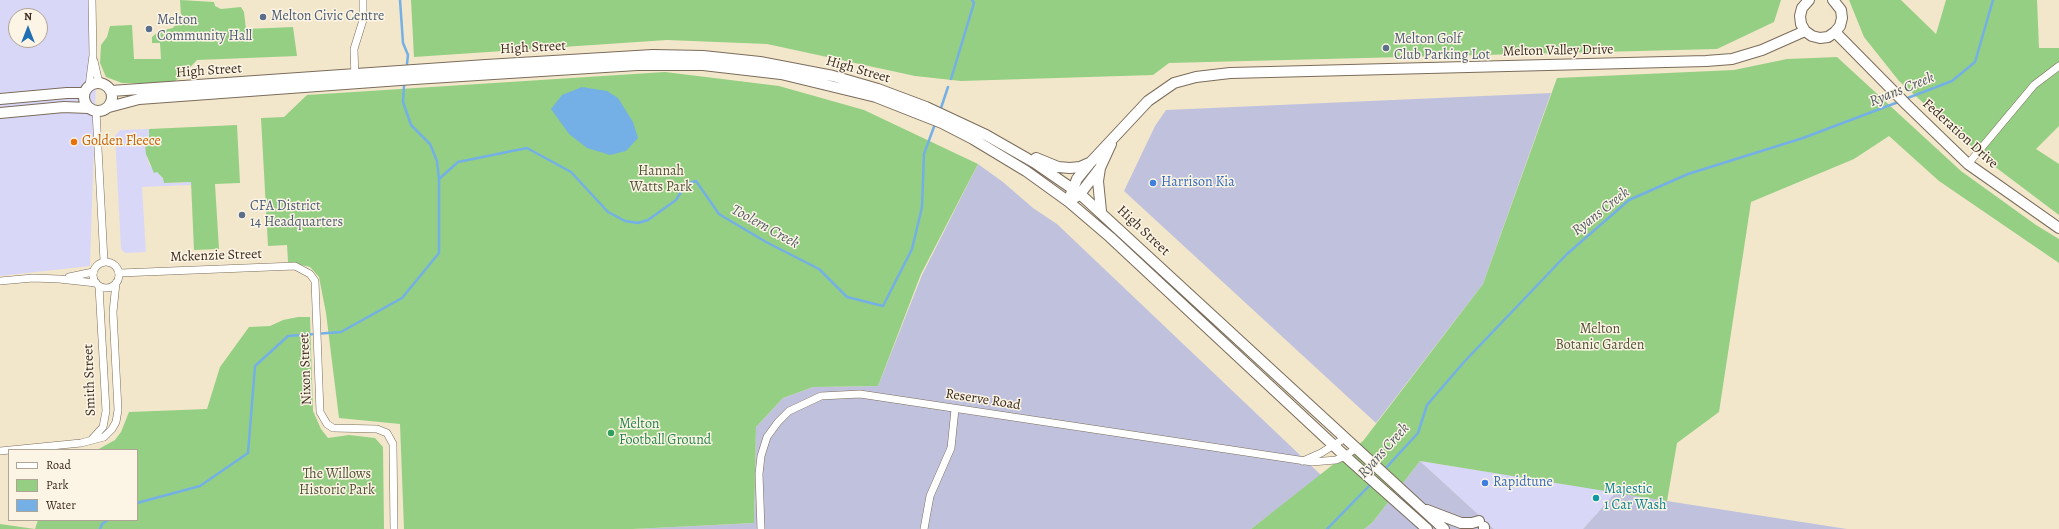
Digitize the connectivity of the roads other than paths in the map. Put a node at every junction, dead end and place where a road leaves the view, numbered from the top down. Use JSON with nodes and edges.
{"nodes":[{"id":1,"x":92,"y":0,"type":"edge"},
{"id":2,"x":363,"y":0,"type":"edge"},
{"id":3,"x":1807,"y":0,"type":"edge"},
{"id":4,"x":1833,"y":0,"type":"edge"},
{"id":5,"x":1806,"y":31,"type":"junction"},
{"id":6,"x":1836,"y":32,"type":"junction"},
{"id":7,"x":2059,"y":66,"type":"edge"},
{"id":8,"x":355,"y":79,"type":"junction"},
{"id":9,"x":91,"y":88,"type":"junction"},
{"id":10,"x":111,"y":91,"type":"junction"},
{"id":11,"x":0,"y":99,"type":"edge"},
{"id":12,"x":109,"y":107,"type":"junction"},
{"id":13,"x":92,"y":110,"type":"junction"},
{"id":14,"x":0,"y":113,"type":"edge"},
{"id":15,"x":944,"y":120,"type":"junction"},
{"id":16,"x":1113,"y":139,"type":"junction"},
{"id":17,"x":997,"y":142,"type":"junction"},
{"id":18,"x":1090,"y":163,"type":"junction"},
{"id":19,"x":1968,"y":164,"type":"junction"},
{"id":20,"x":1100,"y":168,"type":"junction"},
{"id":21,"x":1077,"y":191,"type":"junction"},
{"id":22,"x":1069,"y":202,"type":"junction"},
{"id":23,"x":1101,"y":211,"type":"junction"},
{"id":24,"x":2059,"y":228,"type":"edge"},
{"id":25,"x":104,"y":261,"type":"junction"},
{"id":26,"x":93,"y":272,"type":"junction"},
{"id":27,"x":120,"y":273,"type":"junction"},
{"id":28,"x":310,"y":274,"type":"joint"},
{"id":29,"x":59,"y":279,"type":"junction"},
{"id":30,"x":0,"y":282,"type":"edge"},
{"id":31,"x":97,"y":284,"type":"junction"},
{"id":32,"x":116,"y":284,"type":"junction"},
{"id":33,"x":955,"y":409,"type":"junction"},
{"id":34,"x":1345,"y":438,"type":"junction"},
{"id":35,"x":90,"y":441,"type":"junction"},
{"id":36,"x":1335,"y":446,"type":"junction"},
{"id":37,"x":20,"y":449,"type":"edge"},
{"id":38,"x":1355,"y":449,"type":"junction"},
{"id":39,"x":1345,"y":456,"type":"junction"},
{"id":40,"x":1303,"y":461,"type":"junction"},
{"id":41,"x":1420,"y":507,"type":"junction"},
{"id":42,"x":1482,"y":526,"type":"edge"},
{"id":43,"x":394,"y":529,"type":"edge"},
{"id":44,"x":761,"y":529,"type":"edge"},
{"id":45,"x":924,"y":529,"type":"edge"},
{"id":46,"x":1428,"y":529,"type":"edge"},
{"id":47,"x":1444,"y":529,"type":"edge"}],
"edges":[{"from":1,"to":9,"type":"street"},
{"from":2,"to":8,"type":"street"},
{"from":3,"to":5,"type":"main road"},
{"from":4,"to":6,"type":"main road"},
{"from":5,"to":6,"type":"main road"},
{"from":5,"to":16,"type":"main road","name":"Melton Valley Drive"},
{"from":6,"to":19,"type":"main road","name":"Federation Drive"},
{"from":7,"to":19,"type":"street"},
{"from":8,"to":10,"type":"main road","name":"High Street"},
{"from":8,"to":12,"type":"main road","name":"High Street"},
{"from":8,"to":15,"type":"main road","name":"High Street"},
{"from":9,"to":10,"type":"main road"},
{"from":9,"to":11,"type":"main road"},
{"from":9,"to":13,"type":"main road"},
{"from":10,"to":12,"type":"main road"},
{"from":12,"to":13,"type":"main road"},
{"from":13,"to":14,"type":"main road"},
{"from":13,"to":25,"type":"street"},
{"from":15,"to":17,"type":"main road","name":"High Street"},
{"from":15,"to":22,"type":"main road","name":"High Street"},
{"from":16,"to":18,"type":"main road","name":"Melton Valley Drive"},
{"from":16,"to":20,"type":"main road","name":"Melton Valley Drive"},
{"from":17,"to":18,"type":"main road"},
{"from":17,"to":21,"type":"main road","name":"High Street"},
{"from":18,"to":21,"type":"main road","name":"Melton Valley Drive"},
{"from":19,"to":24,"type":"main road","name":"Federation Drive"},
{"from":20,"to":21,"type":"main road","name":"Melton Valley Drive"},
{"from":20,"to":23,"type":"main road"},
{"from":21,"to":22,"type":"main road","name":"Melton Valley Drive"},
{"from":21,"to":23,"type":"main road","name":"High Street"},
{"from":22,"to":36,"type":"main road","name":"High Street"},
{"from":23,"to":34,"type":"main road","name":"High Street"},
{"from":25,"to":26,"type":"street"},
{"from":25,"to":27,"type":"street"},
{"from":26,"to":29,"type":"street"},
{"from":26,"to":31,"type":"street"},
{"from":27,"to":28,"type":"street","name":"Mckenzie Street"},
{"from":27,"to":32,"type":"street"},
{"from":28,"to":43,"type":"street","name":"Nixon Street"},
{"from":29,"to":30,"type":"street"},
{"from":29,"to":31,"type":"street"},
{"from":31,"to":32,"type":"street"},
{"from":31,"to":35,"type":"street","name":"Smith Street"},
{"from":32,"to":35,"type":"street","name":"Smith Street"},
{"from":33,"to":40,"type":"street","name":"Reserve Road"},
{"from":33,"to":44,"type":"street","name":"Reserve Road"},
{"from":33,"to":45,"type":"street"},
{"from":34,"to":36,"type":"street"},
{"from":34,"to":38,"type":"main road","name":"High Street"},
{"from":35,"to":37,"type":"street"},
{"from":36,"to":39,"type":"main road","name":"High Street"},
{"from":36,"to":40,"type":"street"},
{"from":38,"to":39,"type":"street","name":"Reserve Road"},
{"from":38,"to":41,"type":"main road","name":"High Street"},
{"from":39,"to":40,"type":"street","name":"Reserve Road"},
{"from":39,"to":46,"type":"main road","name":"High Street"},
{"from":41,"to":42,"type":"main road"},
{"from":41,"to":47,"type":"main road","name":"High Street"}]}
